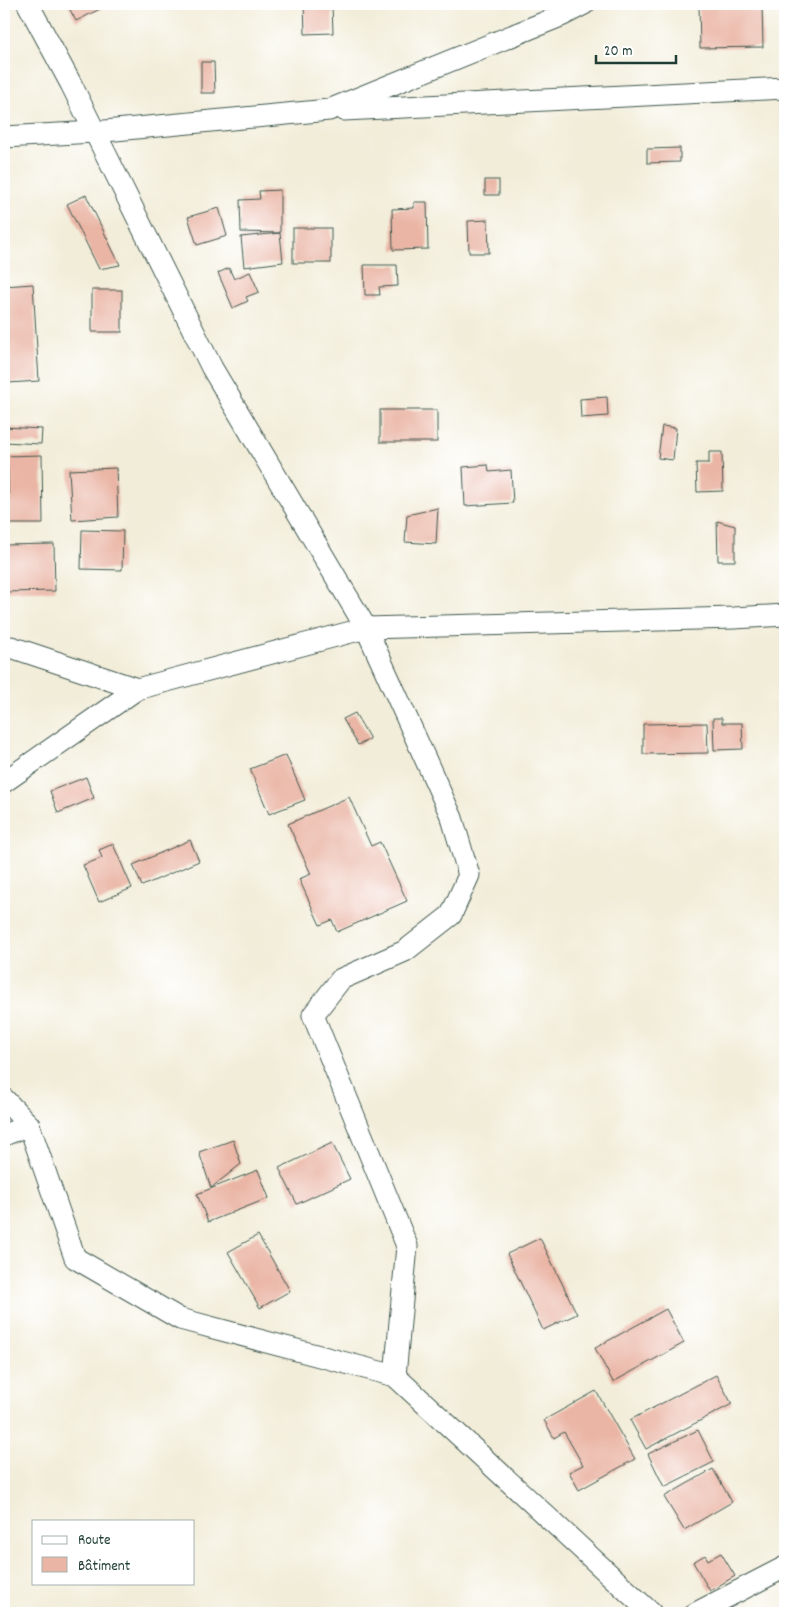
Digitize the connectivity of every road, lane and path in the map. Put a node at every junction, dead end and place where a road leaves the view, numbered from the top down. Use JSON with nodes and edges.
{"nodes":[{"id":1,"x":28,"y":4,"type":"edge"},
{"id":2,"x":584,"y":4,"type":"edge"},
{"id":3,"x":785,"y":88,"type":"edge"},
{"id":4,"x":329,"y":110,"type":"junction"},
{"id":5,"x":94,"y":132,"type":"junction"},
{"id":6,"x":4,"y":137,"type":"edge"},
{"id":7,"x":785,"y":615,"type":"edge"},
{"id":8,"x":366,"y":628,"type":"junction"},
{"id":9,"x":4,"y":648,"type":"edge"},
{"id":10,"x":137,"y":688,"type":"junction"},
{"id":11,"x":4,"y":782,"type":"edge"},
{"id":12,"x":4,"y":1099,"type":"edge"},
{"id":13,"x":29,"y":1125,"type":"junction"},
{"id":14,"x":4,"y":1135,"type":"edge"},
{"id":15,"x":395,"y":1376,"type":"junction"},
{"id":16,"x":785,"y":1567,"type":"edge"},
{"id":17,"x":651,"y":1613,"type":"edge"},
{"id":18,"x":696,"y":1613,"type":"edge"}],
"edges":[{"from":1,"to":5,"type":"street"},
{"from":2,"to":4,"type":"street"},
{"from":3,"to":4,"type":"street"},
{"from":4,"to":5,"type":"street"},
{"from":5,"to":6,"type":"street"},
{"from":5,"to":8,"type":"street"},
{"from":7,"to":8,"type":"street"},
{"from":8,"to":10,"type":"street"},
{"from":8,"to":15,"type":"street"},
{"from":9,"to":10,"type":"street"},
{"from":10,"to":11,"type":"street"},
{"from":12,"to":13,"type":"street"},
{"from":13,"to":14,"type":"street"},
{"from":13,"to":15,"type":"street"},
{"from":15,"to":17,"type":"street"},
{"from":16,"to":18,"type":"street"}]}
